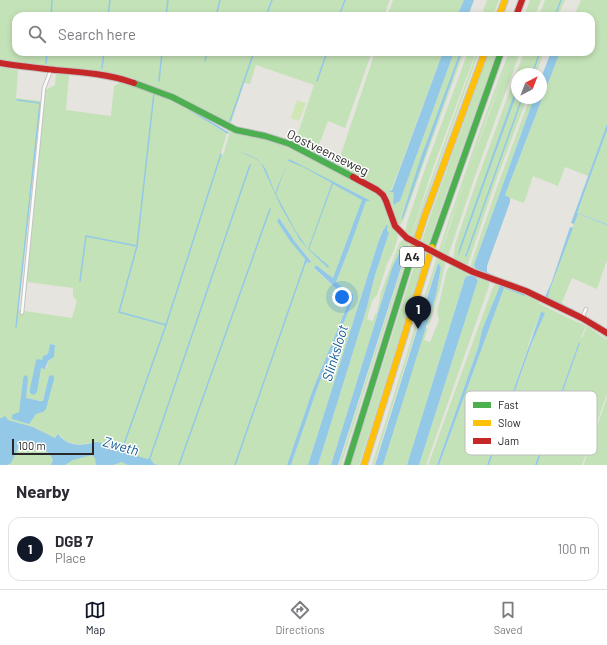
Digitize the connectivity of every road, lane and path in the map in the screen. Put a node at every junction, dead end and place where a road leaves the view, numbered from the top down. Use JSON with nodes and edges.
{"nodes":[{"id":1,"x":505,"y":0,"type":"edge"},
{"id":2,"x":522,"y":0,"type":"edge"},
{"id":3,"x":500,"y":12,"type":"edge"},
{"id":4,"x":518,"y":12,"type":"edge"},
{"id":5,"x":484,"y":56,"type":"edge"},
{"id":6,"x":500,"y":56,"type":"edge"},
{"id":7,"x":0,"y":64,"type":"edge"},
{"id":8,"x":51,"y":70,"type":"junction"},
{"id":9,"x":586,"y":309,"type":"dead end"},
{"id":10,"x":22,"y":313,"type":"dead end"},
{"id":11,"x":583,"y":316,"type":"junction"},
{"id":12,"x":607,"y":333,"type":"edge"},
{"id":13,"x":347,"y":465,"type":"edge"},
{"id":14,"x":364,"y":465,"type":"edge"}],
"edges":[{"from":1,"to":3,"type":"main road"},
{"from":2,"to":4,"type":"main road"},
{"from":5,"to":13,"type":"main road","number":"A4"},
{"from":6,"to":14,"type":"main road","number":"A4"},
{"from":7,"to":8,"type":"main road","name":"Oostveenseweg"},
{"from":8,"to":10,"type":"lane"},
{"from":8,"to":11,"type":"main road","name":"Oostveenseweg","bridge":true},
{"from":9,"to":11,"type":"lane"},
{"from":11,"to":12,"type":"main road","name":"Oostveenseweg"}]}
